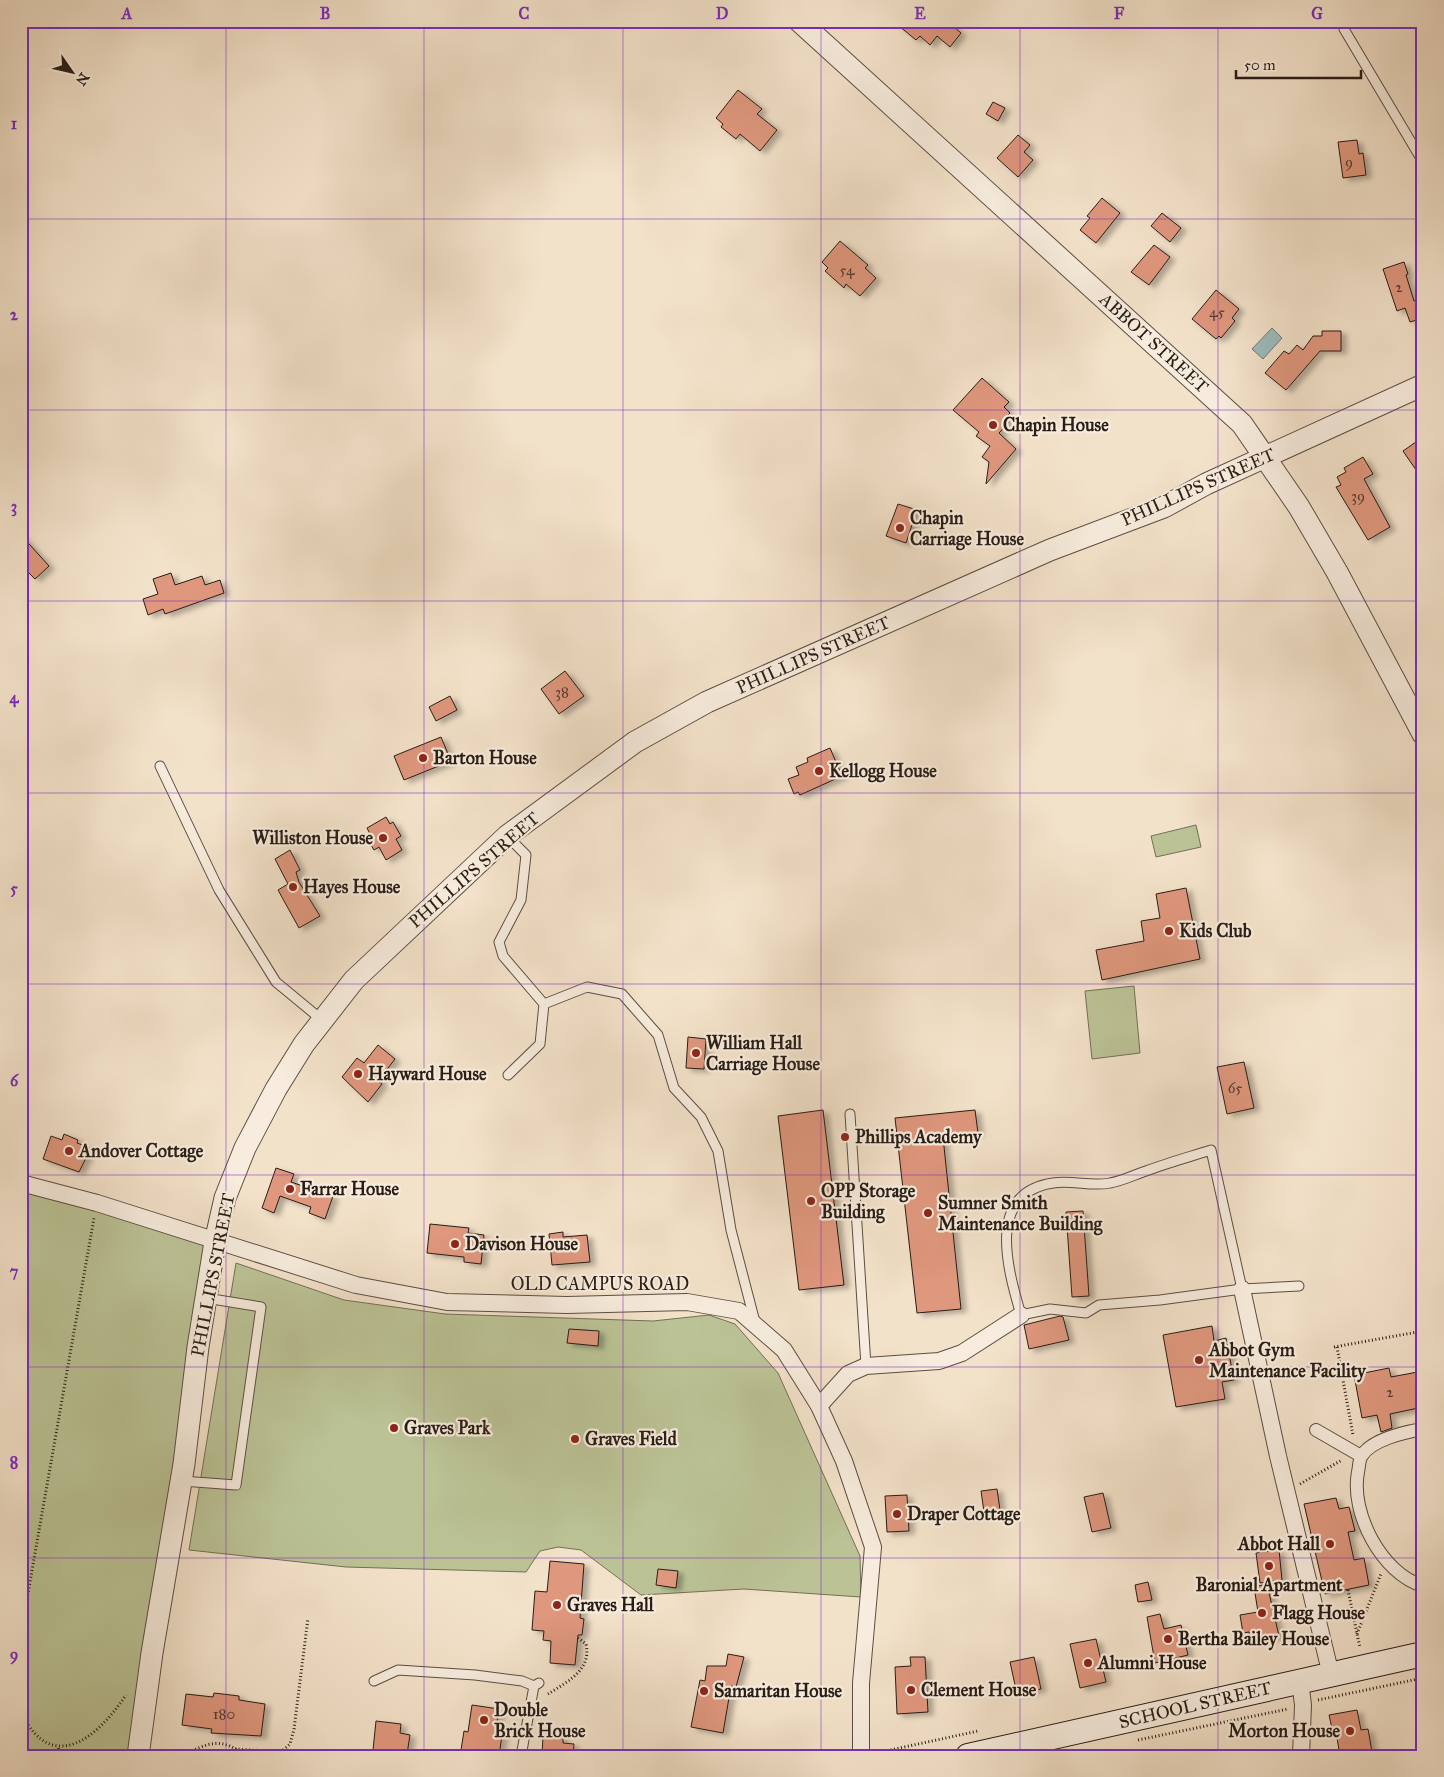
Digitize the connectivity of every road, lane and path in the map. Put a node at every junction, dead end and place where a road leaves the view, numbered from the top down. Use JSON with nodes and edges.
{"nodes":[{"id":1,"x":799,"y":21,"type":"edge"},
{"id":2,"x":1344,"y":21,"type":"edge"},
{"id":3,"x":1423,"y":162,"type":"edge"},
{"id":4,"x":1423,"y":384,"type":"edge"},
{"id":5,"x":1267,"y":457,"type":"junction"},
{"id":6,"x":1423,"y":734,"type":"edge"},
{"id":7,"x":160,"y":766,"type":"dead end"},
{"id":8,"x":507,"y":836,"type":"junction"},
{"id":9,"x":544,"y":1004,"type":"junction"},
{"id":10,"x":323,"y":1020,"type":"junction"},
{"id":11,"x":508,"y":1075,"type":"dead end"},
{"id":12,"x":850,"y":1114,"type":"dead end"},
{"id":13,"x":21,"y":1182,"type":"edge"},
{"id":14,"x":97,"y":1203,"type":"junction"},
{"id":15,"x":215,"y":1242,"type":"junction"},
{"id":16,"x":1299,"y":1286,"type":"dead end"},
{"id":17,"x":1242,"y":1289,"type":"junction"},
{"id":18,"x":206,"y":1298,"type":"junction"},
{"id":19,"x":1021,"y":1315,"type":"junction"},
{"id":20,"x":756,"y":1324,"type":"junction"},
{"id":21,"x":1423,"y":1331,"type":"edge"},
{"id":22,"x":866,"y":1366,"type":"junction"},
{"id":23,"x":818,"y":1406,"type":"junction"},
{"id":24,"x":1423,"y":1429,"type":"edge"},
{"id":25,"x":1316,"y":1430,"type":"dead end"},
{"id":26,"x":1358,"y":1454,"type":"junction"},
{"id":27,"x":182,"y":1481,"type":"junction"},
{"id":28,"x":1287,"y":1492,"type":"junction"},
{"id":29,"x":1386,"y":1562,"type":"junction"},
{"id":30,"x":1423,"y":1586,"type":"edge"},
{"id":31,"x":1348,"y":1590,"type":"dead end"},
{"id":32,"x":308,"y":1618,"type":"dead end"},
{"id":33,"x":21,"y":1633,"type":"edge"},
{"id":34,"x":1358,"y":1634,"type":"junction"},
{"id":35,"x":578,"y":1638,"type":"dead end"},
{"id":36,"x":1360,"y":1648,"type":"dead end"},
{"id":37,"x":1423,"y":1654,"type":"edge"},
{"id":38,"x":1331,"y":1675,"type":"junction"},
{"id":39,"x":1423,"y":1678,"type":"edge"},
{"id":40,"x":374,"y":1681,"type":"dead end"},
{"id":41,"x":1300,"y":1681,"type":"junction"},
{"id":42,"x":131,"y":1688,"type":"dead end"},
{"id":43,"x":548,"y":1694,"type":"dead end"},
{"id":44,"x":1315,"y":1701,"type":"dead end"},
{"id":45,"x":1290,"y":1708,"type":"dead end"},
{"id":46,"x":21,"y":1713,"type":"edge"},
{"id":47,"x":1130,"y":1742,"type":"dead end"},
{"id":48,"x":59,"y":1747,"type":"junction"},
{"id":49,"x":235,"y":1749,"type":"junction"},
{"id":50,"x":58,"y":1756,"type":"edge"},
{"id":51,"x":138,"y":1756,"type":"edge"},
{"id":52,"x":183,"y":1756,"type":"edge"},
{"id":53,"x":244,"y":1756,"type":"edge"},
{"id":54,"x":521,"y":1756,"type":"edge"},
{"id":55,"x":861,"y":1756,"type":"edge"},
{"id":56,"x":968,"y":1756,"type":"edge"},
{"id":57,"x":1301,"y":1756,"type":"edge"}],
"edges":[{"from":1,"to":5,"type":"street","name":"ABBOT STREET"},
{"from":2,"to":3,"type":"lane"},
{"from":4,"to":5,"type":"street","name":"PHILLIPS STREET"},
{"from":5,"to":6,"type":"street","name":"ABBOT STREET"},
{"from":5,"to":8,"type":"street","name":"PHILLIPS STREET"},
{"from":7,"to":10,"type":"lane"},
{"from":8,"to":9,"type":"lane"},
{"from":8,"to":10,"type":"street","name":"PHILLIPS STREET"},
{"from":9,"to":11,"type":"lane"},
{"from":9,"to":20,"type":"lane"},
{"from":10,"to":15,"type":"street","name":"PHILLIPS STREET"},
{"from":12,"to":22,"type":"lane"},
{"from":13,"to":14,"type":"street","name":"OLD CAMPUS ROAD"},
{"from":14,"to":15,"type":"street","name":"OLD CAMPUS ROAD"},
{"from":14,"to":33,"type":"path"},
{"from":15,"to":18,"type":"street","name":"PHILLIPS STREET"},
{"from":15,"to":20,"type":"street","name":"OLD CAMPUS ROAD"},
{"from":16,"to":17,"type":"lane"},
{"from":17,"to":19,"type":"lane"},
{"from":17,"to":19,"type":"lane"},
{"from":17,"to":28,"type":"street"},
{"from":18,"to":27,"type":"street","name":"PHILLIPS STREET"},
{"from":18,"to":27,"type":"lane"},
{"from":19,"to":22,"type":"street"},
{"from":20,"to":23,"type":"street","name":"OLD CAMPUS ROAD"},
{"from":21,"to":26,"type":"path"},
{"from":22,"to":23,"type":"street"},
{"from":23,"to":55,"type":"street","name":"OLD CAMPUS ROAD"},
{"from":24,"to":26,"type":"street"},
{"from":25,"to":26,"type":"street"},
{"from":26,"to":28,"type":"path"},
{"from":26,"to":29,"type":"street"},
{"from":27,"to":51,"type":"street","name":"PHILLIPS STREET"},
{"from":28,"to":38,"type":"street"},
{"from":29,"to":30,"type":"street"},
{"from":29,"to":34,"type":"path"},
{"from":31,"to":34,"type":"path"},
{"from":32,"to":49,"type":"path"},
{"from":34,"to":36,"type":"path"},
{"from":35,"to":43,"type":"path"},
{"from":37,"to":38,"type":"main road","name":"SCHOOL STREET"},
{"from":38,"to":41,"type":"main road","name":"SCHOOL STREET"},
{"from":39,"to":44,"type":"path"},
{"from":40,"to":54,"type":"lane"},
{"from":41,"to":56,"type":"main road","name":"SCHOOL STREET"},
{"from":41,"to":57,"type":"street"},
{"from":42,"to":48,"type":"path"},
{"from":45,"to":47,"type":"path"},
{"from":46,"to":48,"type":"path"},
{"from":48,"to":50,"type":"path"},
{"from":49,"to":52,"type":"path"},
{"from":49,"to":53,"type":"path"}]}
